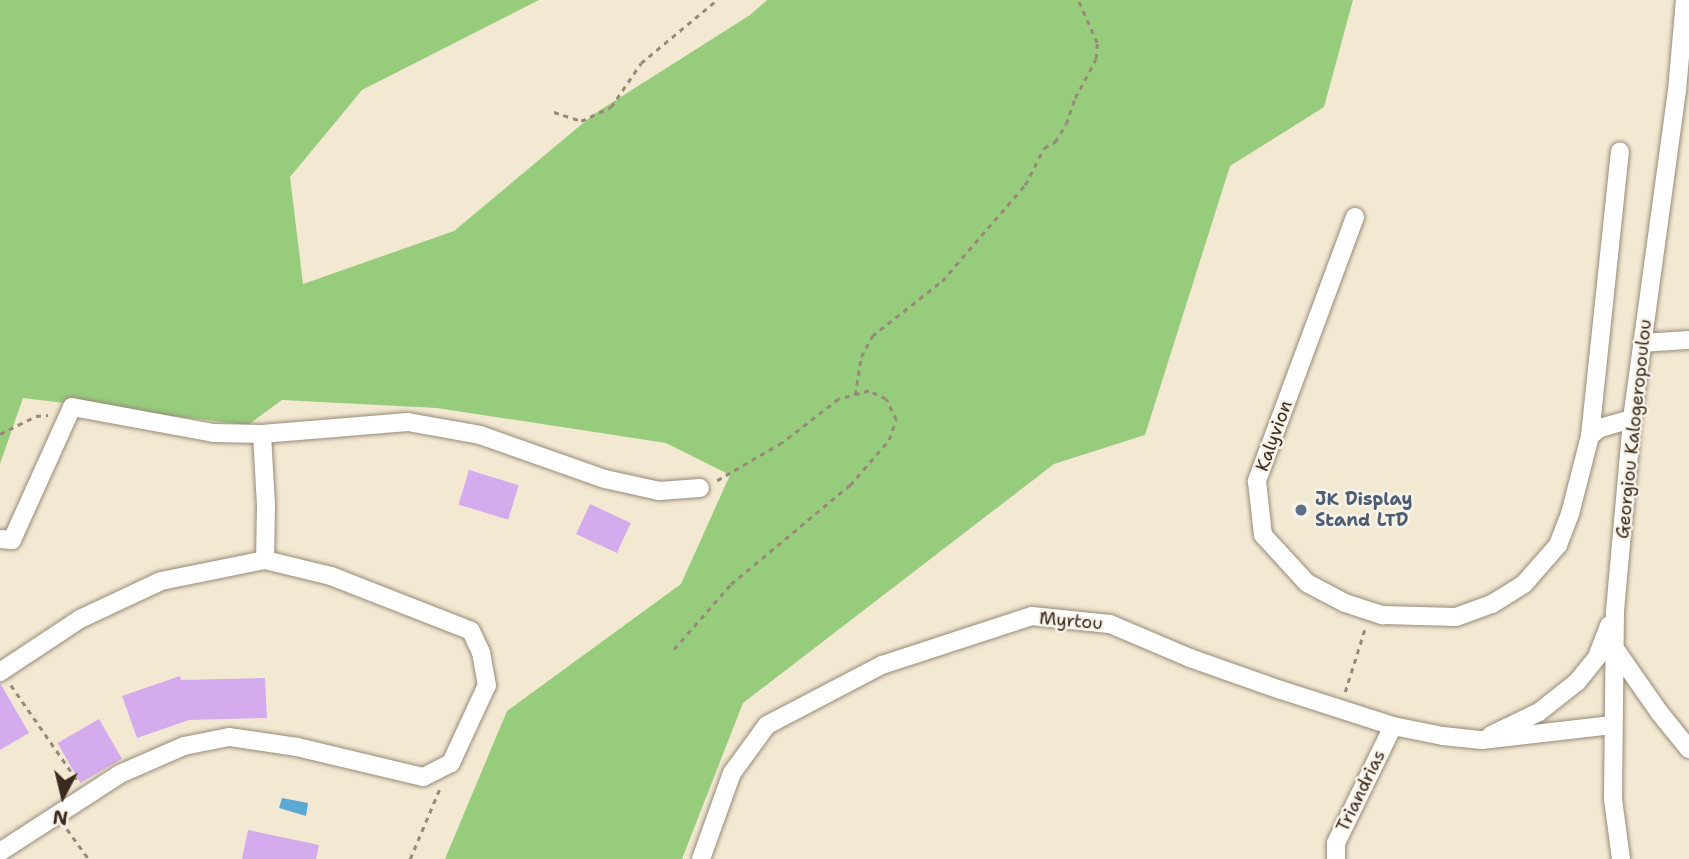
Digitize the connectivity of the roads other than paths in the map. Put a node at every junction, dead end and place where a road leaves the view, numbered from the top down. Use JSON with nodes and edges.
{"nodes":[{"id":1,"x":1685,"y":0,"type":"edge"},
{"id":2,"x":1620,"y":152,"type":"dead end"},
{"id":3,"x":1355,"y":216,"type":"dead end"},
{"id":4,"x":1689,"y":340,"type":"edge"},
{"id":5,"x":1642,"y":342,"type":"junction"},
{"id":6,"x":1632,"y":419,"type":"junction"},
{"id":7,"x":262,"y":434,"type":"junction"},
{"id":8,"x":1590,"y":436,"type":"junction"},
{"id":9,"x":700,"y":488,"type":"road end"},
{"id":10,"x":0,"y":539,"type":"edge"},
{"id":11,"x":265,"y":560,"type":"junction"},
{"id":12,"x":1615,"y":611,"type":"junction"},
{"id":13,"x":1613,"y":646,"type":"junction"},
{"id":14,"x":1,"y":671,"type":"edge"},
{"id":15,"x":1612,"y":725,"type":"junction"},
{"id":16,"x":1393,"y":726,"type":"junction"},
{"id":17,"x":1482,"y":740,"type":"junction"},
{"id":18,"x":1689,"y":749,"type":"edge"},
{"id":19,"x":0,"y":852,"type":"edge"},
{"id":20,"x":701,"y":859,"type":"edge"},
{"id":21,"x":1336,"y":859,"type":"edge"},
{"id":22,"x":1620,"y":859,"type":"edge"}],
"edges":[{"from":1,"to":5,"type":"street","name":"Georgiou Kalogeropoulou"},
{"from":2,"to":8,"type":"street","name":"Kalyvion"},
{"from":3,"to":8,"type":"street","name":"Kalyvion"},
{"from":4,"to":5,"type":"street"},
{"from":5,"to":6,"type":"street","name":"Georgiou Kalogeropoulou"},
{"from":6,"to":8,"type":"street"},
{"from":6,"to":12,"type":"street","name":"Georgiou Kalogeropoulou"},
{"from":7,"to":9,"type":"street"},
{"from":7,"to":10,"type":"street"},
{"from":7,"to":11,"type":"street"},
{"from":11,"to":14,"type":"street"},
{"from":11,"to":19,"type":"street"},
{"from":12,"to":13,"type":"street","name":"Georgiou Kalogeropoulou"},
{"from":12,"to":17,"type":"street"},
{"from":13,"to":15,"type":"street","name":"Georgiou Kalogeropoulou"},
{"from":13,"to":18,"type":"street"},
{"from":15,"to":17,"type":"street","name":"Myrtou"},
{"from":15,"to":22,"type":"street","name":"Georgiou Kalogeropoulou"},
{"from":16,"to":17,"type":"street","name":"Myrtou"},
{"from":16,"to":20,"type":"street","name":"Myrtou"},
{"from":16,"to":21,"type":"street","name":"Triandrias"}]}
